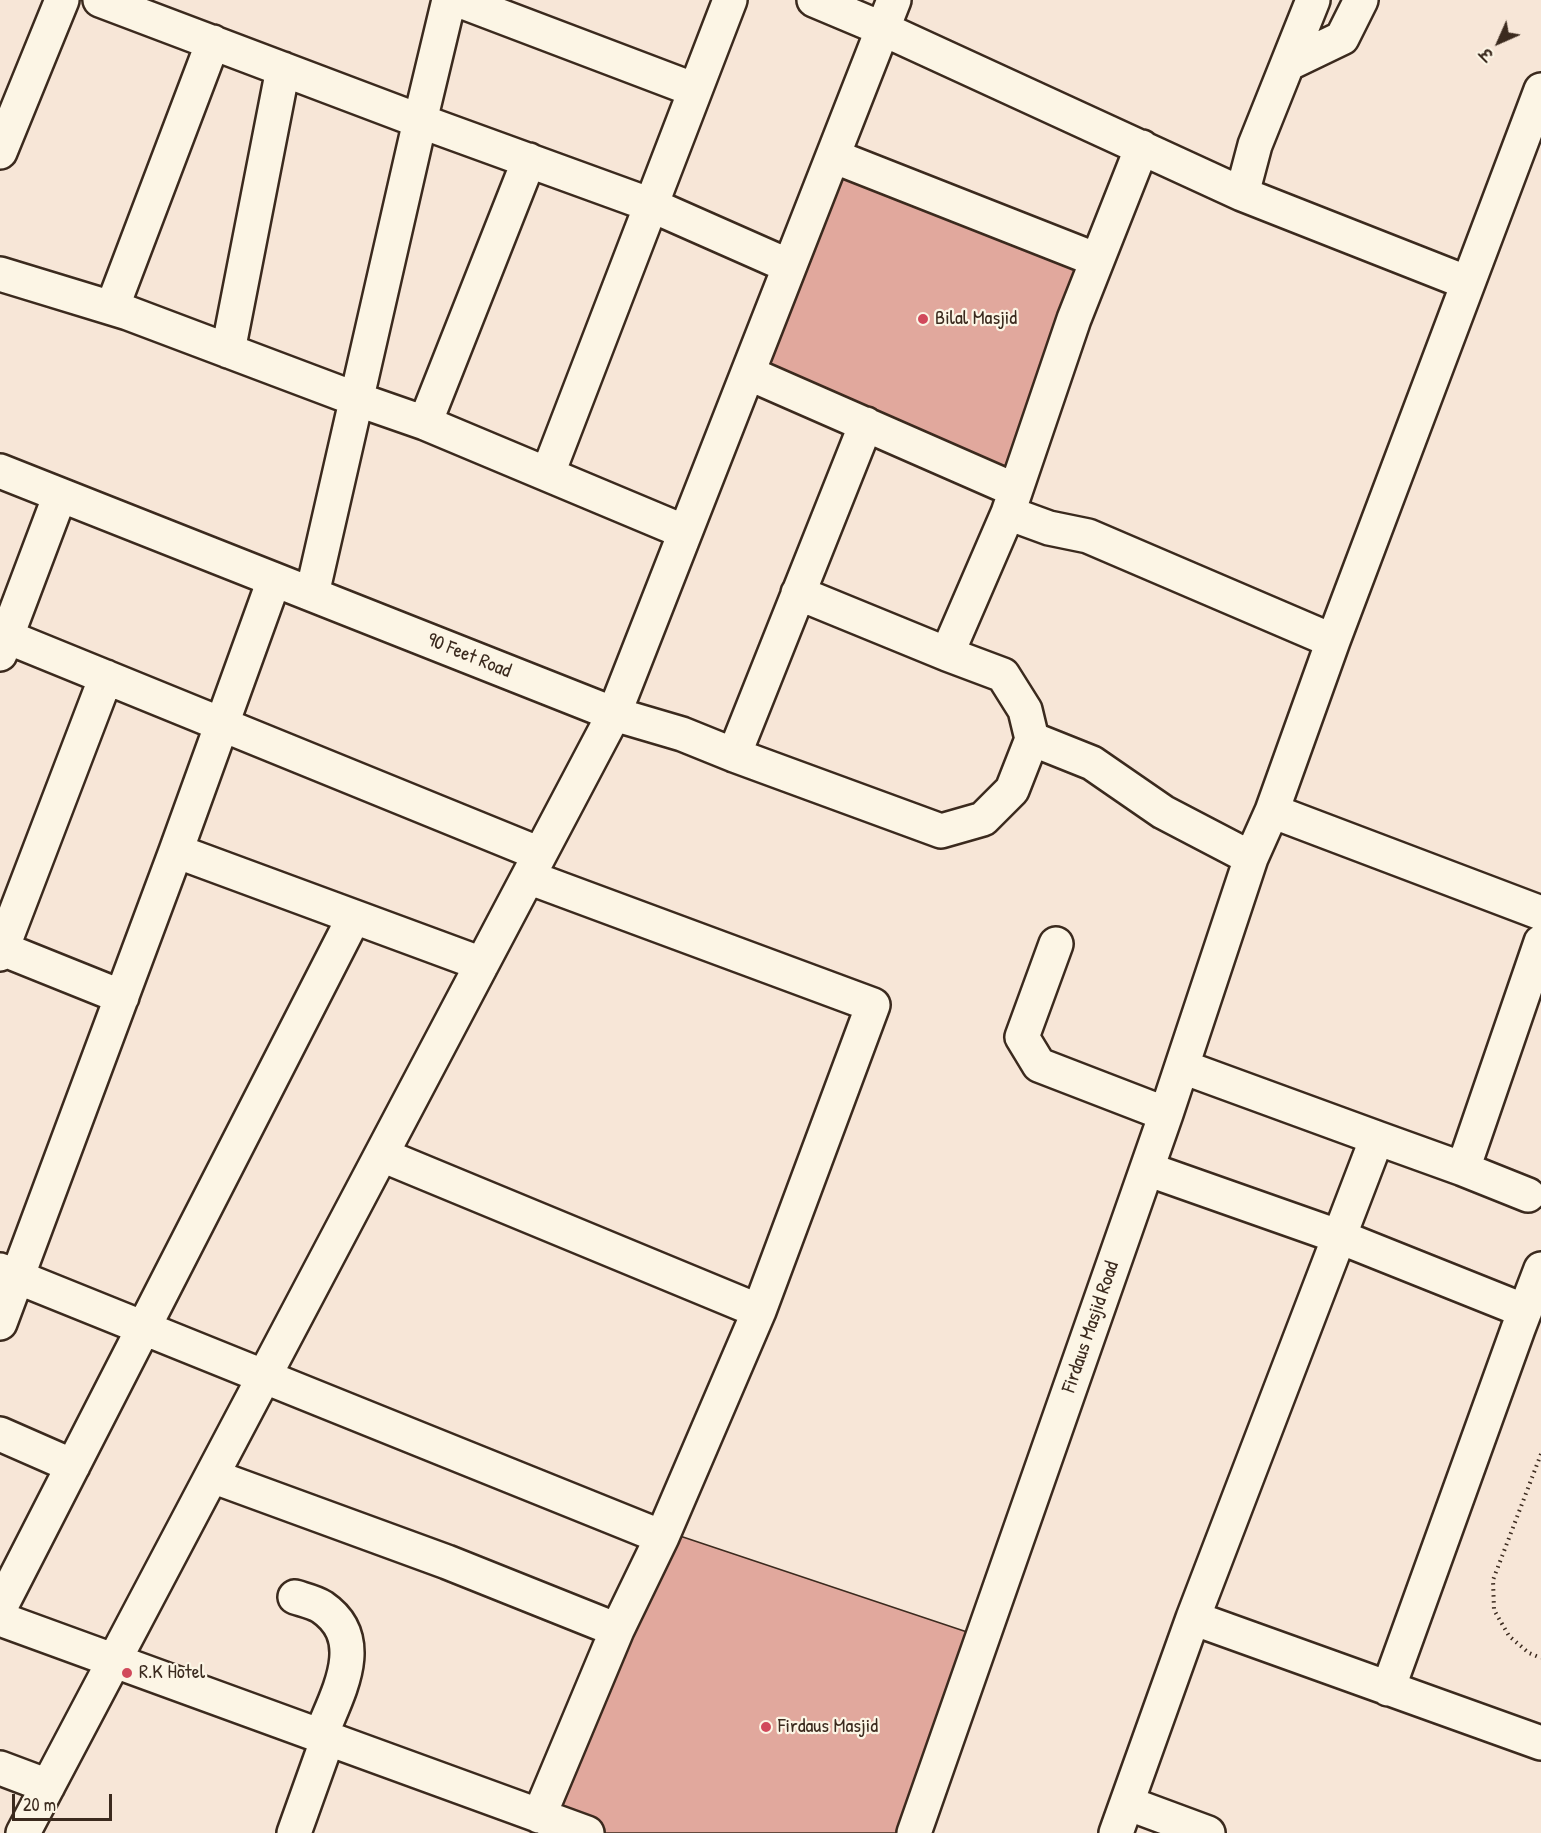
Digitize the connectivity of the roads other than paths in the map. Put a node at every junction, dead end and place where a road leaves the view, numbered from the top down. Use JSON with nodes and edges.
{"nodes":[{"id":1,"x":62,"y":0,"type":"edge"},
{"id":2,"x":100,"y":0,"type":"edge"},
{"id":3,"x":449,"y":0,"type":"edge"},
{"id":4,"x":458,"y":0,"type":"edge"},
{"id":5,"x":729,"y":0,"type":"edge"},
{"id":6,"x":814,"y":0,"type":"edge"},
{"id":7,"x":1313,"y":0,"type":"edge"},
{"id":8,"x":1361,"y":0,"type":"edge"},
{"id":9,"x":888,"y":14,"type":"edge"},
{"id":10,"x":213,"y":42,"type":"junction"},
{"id":11,"x":1288,"y":64,"type":"junction"},
{"id":12,"x":283,"y":69,"type":"junction"},
{"id":13,"x":695,"y":90,"type":"junction"},
{"id":14,"x":1541,"y":90,"type":"edge"},
{"id":15,"x":420,"y":121,"type":"junction"},
{"id":16,"x":1142,"y":147,"type":"junction"},
{"id":17,"x":0,"y":152,"type":"edge"},
{"id":18,"x":833,"y":156,"type":"junction"},
{"id":19,"x":529,"y":160,"type":"junction"},
{"id":20,"x":1242,"y":194,"type":"junction"},
{"id":21,"x":651,"y":205,"type":"junction"},
{"id":22,"x":1097,"y":260,"type":"junction"},
{"id":23,"x":789,"y":266,"type":"junction"},
{"id":24,"x":0,"y":274,"type":"edge"},
{"id":25,"x":1468,"y":283,"type":"junction"},
{"id":26,"x":112,"y":308,"type":"junction"},
{"id":27,"x":228,"y":351,"type":"junction"},
{"id":28,"x":748,"y":373,"type":"junction"},
{"id":29,"x":356,"y":399,"type":"junction"},
{"id":30,"x":425,"y":423,"type":"junction"},
{"id":31,"x":866,"y":424,"type":"junction"},
{"id":32,"x":0,"y":471,"type":"edge"},
{"id":33,"x":548,"y":473,"type":"junction"},
{"id":34,"x":60,"y":495,"type":"junction"},
{"id":35,"x":1011,"y":501,"type":"junction"},
{"id":36,"x":685,"y":532,"type":"junction"},
{"id":37,"x":274,"y":580,"type":"junction"},
{"id":38,"x":798,"y":593,"type":"junction"},
{"id":39,"x":312,"y":594,"type":"junction"},
{"id":40,"x":1333,"y":641,"type":"junction"},
{"id":41,"x":2,"y":642,"type":"edge"},
{"id":42,"x":947,"y":654,"type":"junction"},
{"id":43,"x":106,"y":677,"type":"junction"},
{"id":44,"x":614,"y":714,"type":"junction"},
{"id":45,"x":222,"y":725,"type":"junction"},
{"id":46,"x":1032,"y":739,"type":"junction"},
{"id":47,"x":734,"y":755,"type":"junction"},
{"id":48,"x":1270,"y":816,"type":"junction"},
{"id":49,"x":176,"y":851,"type":"junction"},
{"id":50,"x":1251,"y":858,"type":"junction"},
{"id":51,"x":534,"y":866,"type":"junction"},
{"id":52,"x":1541,"y":912,"type":"edge"},
{"id":53,"x":354,"y":916,"type":"junction"},
{"id":54,"x":1541,"y":942,"type":"edge"},
{"id":55,"x":1056,"y":944,"type":"dead end"},
{"id":56,"x":1,"y":950,"type":"edge"},
{"id":57,"x":482,"y":964,"type":"junction"},
{"id":58,"x":122,"y":997,"type":"junction"},
{"id":59,"x":1183,"y":1067,"type":"junction"},
{"id":60,"x":1166,"y":1114,"type":"junction"},
{"id":61,"x":1377,"y":1138,"type":"junction"},
{"id":62,"x":382,"y":1155,"type":"junction"},
{"id":63,"x":1147,"y":1169,"type":"junction"},
{"id":64,"x":1463,"y":1169,"type":"junction"},
{"id":65,"x":1527,"y":1195,"type":"dead end"},
{"id":66,"x":1340,"y":1237,"type":"junction"},
{"id":67,"x":1541,"y":1269,"type":"edge"},
{"id":68,"x":8,"y":1274,"type":"edge"},
{"id":69,"x":759,"y":1311,"type":"junction"},
{"id":70,"x":1525,"y":1311,"type":"junction"},
{"id":71,"x":0,"y":1323,"type":"edge"},
{"id":72,"x":144,"y":1328,"type":"junction"},
{"id":73,"x":265,"y":1377,"type":"junction"},
{"id":74,"x":0,"y":1434,"type":"edge"},
{"id":75,"x":73,"y":1466,"type":"junction"},
{"id":76,"x":212,"y":1476,"type":"junction"},
{"id":77,"x":662,"y":1537,"type":"junction"},
{"id":78,"x":295,"y":1597,"type":"dead end"},
{"id":79,"x":0,"y":1608,"type":"edge"},
{"id":80,"x":1193,"y":1618,"type":"junction"},
{"id":81,"x":0,"y":1619,"type":"edge"},
{"id":82,"x":617,"y":1630,"type":"junction"},
{"id":83,"x":115,"y":1661,"type":"junction"},
{"id":84,"x":1388,"y":1689,"type":"junction"},
{"id":85,"x":325,"y":1737,"type":"junction"},
{"id":86,"x":1541,"y":1743,"type":"edge"},
{"id":87,"x":0,"y":1768,"type":"edge"},
{"id":88,"x":48,"y":1786,"type":"junction"},
{"id":89,"x":1126,"y":1803,"type":"junction"},
{"id":90,"x":539,"y":1816,"type":"junction"},
{"id":91,"x":23,"y":1833,"type":"edge"},
{"id":92,"x":294,"y":1833,"type":"edge"},
{"id":93,"x":587,"y":1833,"type":"edge"},
{"id":94,"x":914,"y":1833,"type":"edge"},
{"id":95,"x":1116,"y":1833,"type":"edge"},
{"id":96,"x":1208,"y":1833,"type":"edge"}],
"edges":[{"from":1,"to":17,"type":"street"},
{"from":2,"to":10,"type":"street"},
{"from":3,"to":15,"type":"street"},
{"from":4,"to":13,"type":"street"},
{"from":5,"to":13,"type":"street"},
{"from":6,"to":9,"type":"street"},
{"from":7,"to":11,"type":"street"},
{"from":8,"to":11,"type":"street"},
{"from":9,"to":16,"type":"street"},
{"from":9,"to":18,"type":"street"},
{"from":10,"to":12,"type":"street"},
{"from":10,"to":26,"type":"street"},
{"from":11,"to":20,"type":"street"},
{"from":12,"to":15,"type":"street"},
{"from":12,"to":27,"type":"street"},
{"from":13,"to":21,"type":"street"},
{"from":14,"to":25,"type":"street"},
{"from":15,"to":19,"type":"street"},
{"from":15,"to":29,"type":"street"},
{"from":16,"to":20,"type":"street"},
{"from":16,"to":22,"type":"street"},
{"from":18,"to":22,"type":"street"},
{"from":18,"to":23,"type":"street"},
{"from":19,"to":21,"type":"street"},
{"from":19,"to":30,"type":"street"},
{"from":20,"to":25,"type":"street"},
{"from":21,"to":23,"type":"street"},
{"from":21,"to":33,"type":"street"},
{"from":22,"to":35,"type":"street"},
{"from":23,"to":28,"type":"street"},
{"from":24,"to":26,"type":"street"},
{"from":25,"to":40,"type":"street"},
{"from":26,"to":27,"type":"street"},
{"from":27,"to":29,"type":"street"},
{"from":28,"to":31,"type":"street"},
{"from":28,"to":36,"type":"street"},
{"from":29,"to":30,"type":"street"},
{"from":29,"to":39,"type":"street"},
{"from":30,"to":33,"type":"street"},
{"from":31,"to":35,"type":"street"},
{"from":31,"to":38,"type":"street"},
{"from":32,"to":34,"type":"street","name":"90 Feet Road"},
{"from":33,"to":36,"type":"street"},
{"from":34,"to":37,"type":"street","name":"90 Feet Road"},
{"from":34,"to":41,"type":"street"},
{"from":35,"to":40,"type":"street"},
{"from":35,"to":42,"type":"street"},
{"from":36,"to":44,"type":"street"},
{"from":37,"to":39,"type":"street","name":"90 Feet Road"},
{"from":37,"to":45,"type":"street"},
{"from":38,"to":42,"type":"street"},
{"from":38,"to":47,"type":"street"},
{"from":39,"to":44,"type":"street","name":"90 Feet Road"},
{"from":40,"to":48,"type":"street"},
{"from":41,"to":43,"type":"street"},
{"from":42,"to":46,"type":"street"},
{"from":43,"to":45,"type":"street"},
{"from":43,"to":56,"type":"street"},
{"from":44,"to":47,"type":"street","name":"90 Feet Road"},
{"from":44,"to":51,"type":"street"},
{"from":45,"to":49,"type":"street"},
{"from":45,"to":51,"type":"street"},
{"from":46,"to":47,"type":"street","name":"90 Feet Road"},
{"from":46,"to":50,"type":"street"},
{"from":48,"to":50,"type":"street"},
{"from":48,"to":52,"type":"street"},
{"from":48,"to":94,"type":"street","name":"Firdaus Masjid Road"},
{"from":49,"to":53,"type":"street"},
{"from":49,"to":58,"type":"street"},
{"from":50,"to":59,"type":"street"},
{"from":51,"to":57,"type":"street"},
{"from":51,"to":69,"type":"street"},
{"from":53,"to":57,"type":"street"},
{"from":53,"to":72,"type":"street"},
{"from":54,"to":64,"type":"street"},
{"from":55,"to":60,"type":"street"},
{"from":56,"to":58,"type":"street"},
{"from":57,"to":62,"type":"street"},
{"from":58,"to":68,"type":"street"},
{"from":59,"to":60,"type":"street"},
{"from":59,"to":61,"type":"street"},
{"from":60,"to":63,"type":"street"},
{"from":61,"to":64,"type":"street"},
{"from":61,"to":66,"type":"street"},
{"from":62,"to":69,"type":"street"},
{"from":62,"to":73,"type":"street"},
{"from":63,"to":66,"type":"street"},
{"from":63,"to":94,"type":"street"},
{"from":64,"to":65,"type":"street"},
{"from":66,"to":70,"type":"street"},
{"from":66,"to":80,"type":"street"},
{"from":67,"to":70,"type":"street"},
{"from":68,"to":71,"type":"street"},
{"from":68,"to":72,"type":"street"},
{"from":69,"to":77,"type":"street"},
{"from":70,"to":84,"type":"street"},
{"from":72,"to":73,"type":"street"},
{"from":72,"to":75,"type":"street"},
{"from":73,"to":76,"type":"street"},
{"from":73,"to":77,"type":"street"},
{"from":74,"to":75,"type":"street"},
{"from":75,"to":79,"type":"street"},
{"from":76,"to":82,"type":"street"},
{"from":76,"to":83,"type":"street"},
{"from":77,"to":82,"type":"street"},
{"from":78,"to":85,"type":"street"},
{"from":80,"to":84,"type":"street"},
{"from":80,"to":89,"type":"street"},
{"from":81,"to":83,"type":"street"},
{"from":82,"to":90,"type":"street"},
{"from":83,"to":85,"type":"street"},
{"from":83,"to":88,"type":"street"},
{"from":84,"to":86,"type":"street"},
{"from":85,"to":90,"type":"street"},
{"from":85,"to":92,"type":"street"},
{"from":87,"to":88,"type":"street"},
{"from":88,"to":91,"type":"street"},
{"from":89,"to":95,"type":"street"},
{"from":89,"to":96,"type":"street"},
{"from":90,"to":93,"type":"street"}]}
